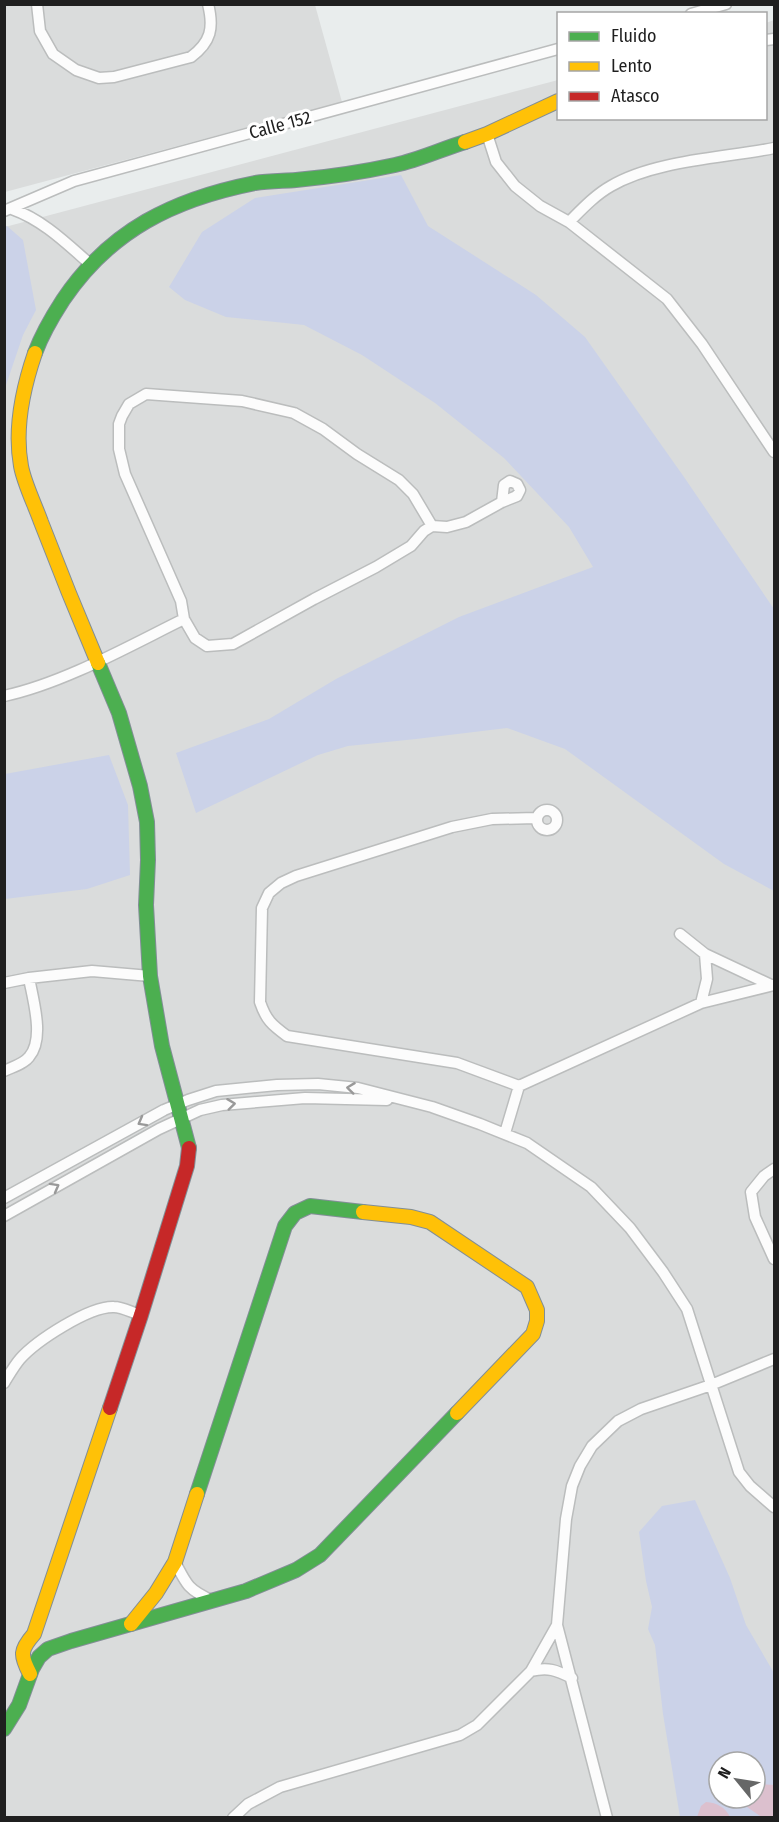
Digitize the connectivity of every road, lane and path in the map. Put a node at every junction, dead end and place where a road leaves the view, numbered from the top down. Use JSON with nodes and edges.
{"nodes":[{"id":1,"x":37,"y":4,"type":"edge"},
{"id":2,"x":208,"y":4,"type":"edge"},
{"id":3,"x":726,"y":4,"type":"edge"},
{"id":4,"x":698,"y":12,"type":"edge"},
{"id":5,"x":557,"y":49,"type":"edge"},
{"id":6,"x":557,"y":101,"type":"edge"},
{"id":7,"x":488,"y":135,"type":"junction"},
{"id":8,"x":774,"y":148,"type":"edge"},
{"id":9,"x":8,"y":210,"type":"edge"},
{"id":10,"x":568,"y":222,"type":"junction"},
{"id":11,"x":90,"y":264,"type":"junction"},
{"id":12,"x":774,"y":452,"type":"edge"},
{"id":13,"x":502,"y":502,"type":"dead end"},
{"id":14,"x":432,"y":526,"type":"junction"},
{"id":15,"x":184,"y":619,"type":"junction"},
{"id":16,"x":97,"y":661,"type":"junction"},
{"id":17,"x":4,"y":696,"type":"edge"},
{"id":18,"x":536,"y":818,"type":"dead end"},
{"id":19,"x":680,"y":934,"type":"dead end"},
{"id":20,"x":705,"y":954,"type":"junction"},
{"id":21,"x":150,"y":976,"type":"junction"},
{"id":22,"x":29,"y":978,"type":"junction"},
{"id":23,"x":4,"y":983,"type":"edge"},
{"id":24,"x":773,"y":985,"type":"edge"},
{"id":25,"x":701,"y":1003,"type":"junction"},
{"id":26,"x":4,"y":1071,"type":"edge"},
{"id":27,"x":519,"y":1086,"type":"junction"},
{"id":28,"x":408,"y":1101,"type":"junction"},
{"id":29,"x":176,"y":1104,"type":"junction"},
{"id":30,"x":181,"y":1118,"type":"junction"},
{"id":31,"x":505,"y":1133,"type":"junction"},
{"id":32,"x":774,"y":1169,"type":"edge"},
{"id":33,"x":4,"y":1198,"type":"edge"},
{"id":34,"x":4,"y":1216,"type":"edge"},
{"id":35,"x":774,"y":1259,"type":"edge"},
{"id":36,"x":141,"y":1315,"type":"junction"},
{"id":37,"x":20,"y":1359,"type":"junction"},
{"id":38,"x":774,"y":1359,"type":"edge"},
{"id":39,"x":4,"y":1365,"type":"edge"},
{"id":40,"x":4,"y":1383,"type":"edge"},
{"id":41,"x":711,"y":1385,"type":"junction"},
{"id":42,"x":774,"y":1507,"type":"edge"},
{"id":43,"x":176,"y":1562,"type":"junction"},
{"id":44,"x":213,"y":1601,"type":"junction"},
{"id":45,"x":131,"y":1624,"type":"junction"},
{"id":46,"x":558,"y":1624,"type":"junction"},
{"id":47,"x":34,"y":1634,"type":"junction"},
{"id":48,"x":45,"y":1652,"type":"junction"},
{"id":49,"x":531,"y":1671,"type":"junction"},
{"id":50,"x":30,"y":1674,"type":"junction"},
{"id":51,"x":572,"y":1678,"type":"junction"},
{"id":52,"x":4,"y":1729,"type":"edge"},
{"id":53,"x":233,"y":1818,"type":"edge"},
{"id":54,"x":608,"y":1818,"type":"edge"}],
"edges":[{"from":1,"to":2,"type":"street"},
{"from":3,"to":4,"type":"street"},
{"from":5,"to":9,"type":"street","name":"Calle 152"},
{"from":6,"to":7,"type":"street"},
{"from":7,"to":10,"type":"street"},
{"from":7,"to":11,"type":"street"},
{"from":8,"to":10,"type":"street"},
{"from":9,"to":11,"type":"street"},
{"from":10,"to":12,"type":"street"},
{"from":11,"to":16,"type":"street"},
{"from":13,"to":14,"type":"street"},
{"from":14,"to":15,"type":"street"},
{"from":14,"to":15,"type":"street"},
{"from":15,"to":16,"type":"street"},
{"from":16,"to":17,"type":"street"},
{"from":16,"to":21,"type":"street"},
{"from":18,"to":27,"type":"street"},
{"from":19,"to":20,"type":"street"},
{"from":20,"to":24,"type":"street"},
{"from":20,"to":25,"type":"street"},
{"from":21,"to":22,"type":"street"},
{"from":21,"to":29,"type":"street"},
{"from":22,"to":23,"type":"street"},
{"from":22,"to":26,"type":"street"},
{"from":24,"to":25,"type":"street"},
{"from":25,"to":27,"type":"street"},
{"from":27,"to":31,"type":"street"},
{"from":28,"to":29,"type":"street","one_way":true},
{"from":30,"to":28,"type":"street","one_way":true},
{"from":28,"to":31,"type":"street"},
{"from":29,"to":30,"type":"street"},
{"from":29,"to":33,"type":"street","one_way":true},
{"from":34,"to":30,"type":"street","one_way":true},
{"from":30,"to":36,"type":"street"},
{"from":31,"to":41,"type":"street"},
{"from":32,"to":35,"type":"street"},
{"from":36,"to":37,"type":"street"},
{"from":36,"to":47,"type":"street"},
{"from":37,"to":39,"type":"street"},
{"from":37,"to":40,"type":"street"},
{"from":38,"to":41,"type":"street"},
{"from":41,"to":42,"type":"street"},
{"from":41,"to":46,"type":"street"},
{"from":43,"to":44,"type":"street"},
{"from":43,"to":44,"type":"street"},
{"from":43,"to":45,"type":"street"},
{"from":44,"to":45,"type":"street"},
{"from":45,"to":48,"type":"street"},
{"from":46,"to":49,"type":"street"},
{"from":46,"to":51,"type":"street"},
{"from":47,"to":48,"type":"street"},
{"from":47,"to":50,"type":"street"},
{"from":48,"to":50,"type":"street"},
{"from":49,"to":51,"type":"street"},
{"from":49,"to":53,"type":"street"},
{"from":50,"to":52,"type":"street"},
{"from":51,"to":54,"type":"street"}]}
